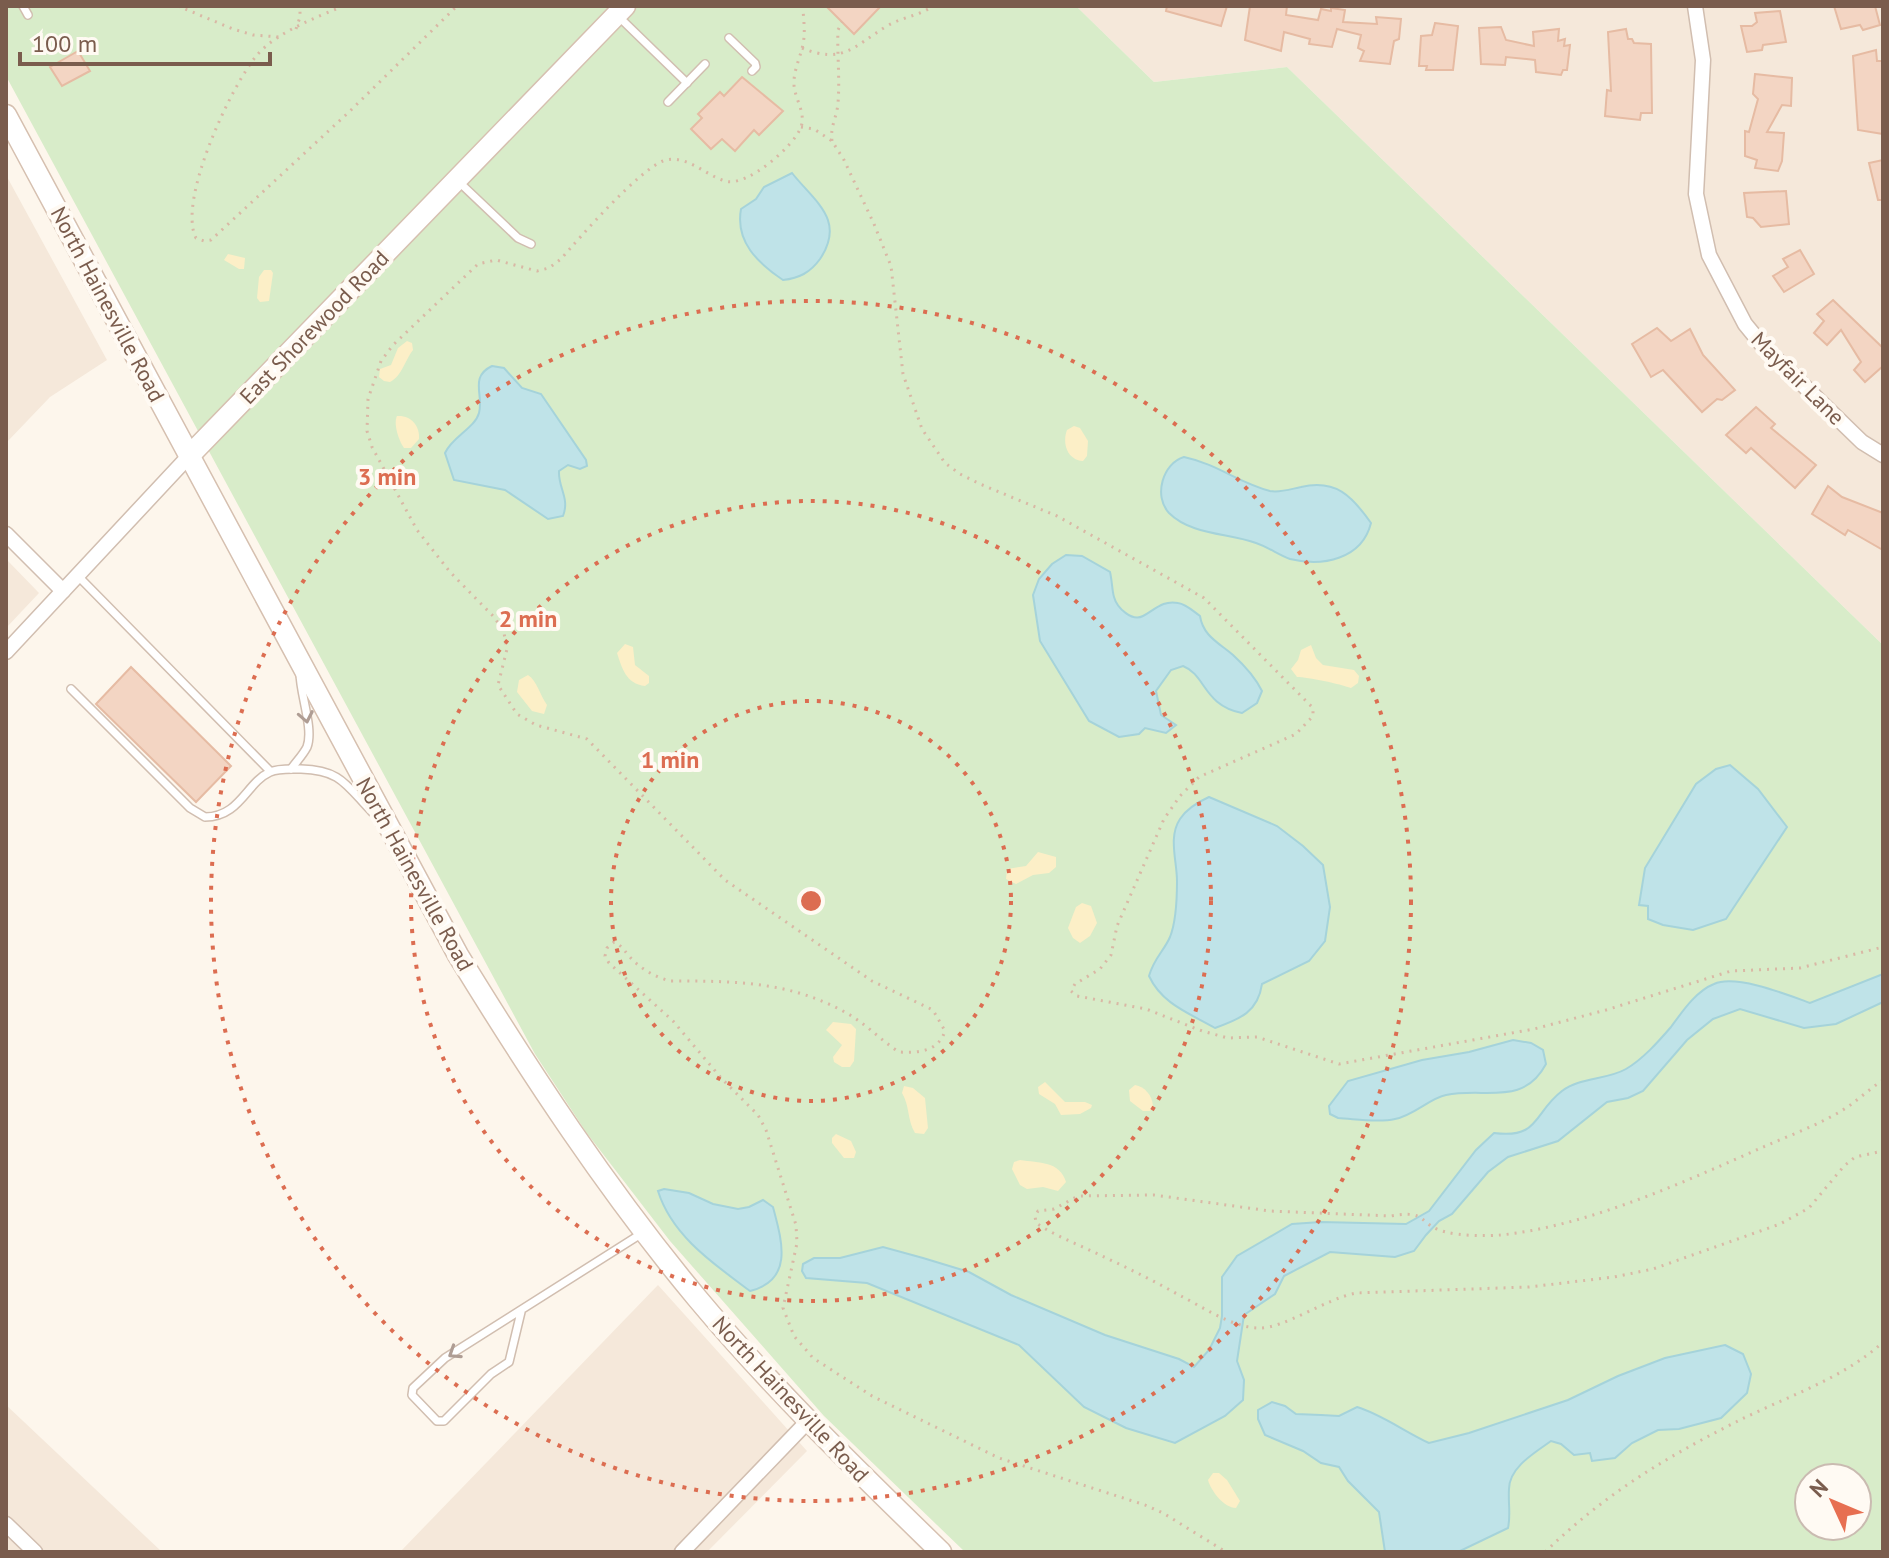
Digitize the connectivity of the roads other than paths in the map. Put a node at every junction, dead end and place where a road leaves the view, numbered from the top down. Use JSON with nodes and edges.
{"nodes":[{"id":1,"x":23,"y":6,"type":"edge"},
{"id":2,"x":1695,"y":6,"type":"edge"},
{"id":3,"x":620,"y":10,"type":"edge"},
{"id":4,"x":28,"y":15,"type":"dead end"},
{"id":5,"x":729,"y":38,"type":"dead end"},
{"id":6,"x":705,"y":64,"type":"dead end"},
{"id":7,"x":752,"y":71,"type":"dead end"},
{"id":8,"x":687,"y":83,"type":"junction"},
{"id":9,"x":668,"y":102,"type":"dead end"},
{"id":10,"x":6,"y":115,"type":"edge"},
{"id":11,"x":457,"y":180,"type":"junction"},
{"id":12,"x":531,"y":244,"type":"dead end"},
{"id":13,"x":1883,"y":455,"type":"edge"},
{"id":14,"x":189,"y":456,"type":"junction"},
{"id":15,"x":6,"y":534,"type":"edge"},
{"id":16,"x":78,"y":575,"type":"junction"},
{"id":17,"x":63,"y":591,"type":"junction"},
{"id":18,"x":6,"y":652,"type":"edge"},
{"id":19,"x":299,"y":660,"type":"junction"},
{"id":20,"x":71,"y":689,"type":"dead end"},
{"id":21,"x":291,"y":769,"type":"junction"},
{"id":22,"x":270,"y":771,"type":"junction"},
{"id":23,"x":394,"y":836,"type":"junction"},
{"id":24,"x":646,"y":1231,"type":"junction"},
{"id":25,"x":521,"y":1312,"type":"junction"},
{"id":26,"x":808,"y":1421,"type":"junction"},
{"id":27,"x":6,"y":1524,"type":"edge"},
{"id":28,"x":35,"y":1552,"type":"edge"},
{"id":29,"x":682,"y":1552,"type":"edge"},
{"id":30,"x":941,"y":1552,"type":"edge"}],
"edges":[{"from":1,"to":4,"type":"lane"},
{"from":2,"to":13,"type":"street","name":"Mayfair Lane"},
{"from":3,"to":8,"type":"lane"},
{"from":3,"to":11,"type":"main road","name":"East Shorewood Road"},
{"from":5,"to":7,"type":"lane"},
{"from":6,"to":8,"type":"lane"},
{"from":8,"to":9,"type":"lane"},
{"from":10,"to":14,"type":"main road","name":"North Hainesville Road"},
{"from":11,"to":12,"type":"lane"},
{"from":11,"to":14,"type":"main road","name":"East Shorewood Road"},
{"from":14,"to":16,"type":"street","name":"East Shorewood Road"},
{"from":14,"to":19,"type":"main road","name":"North Hainesville Road"},
{"from":15,"to":17,"type":"street"},
{"from":16,"to":17,"type":"street","name":"East Shorewood Road"},
{"from":16,"to":22,"type":"lane"},
{"from":17,"to":18,"type":"street","name":"East Shorewood Road"},
{"from":19,"to":21,"type":"lane","one_way":true},
{"from":19,"to":23,"type":"main road","name":"North Hainesville Road"},
{"from":20,"to":22,"type":"lane"},
{"from":21,"to":22,"type":"lane"},
{"from":21,"to":23,"type":"lane"},
{"from":23,"to":24,"type":"main road","name":"North Hainesville Road"},
{"from":24,"to":25,"type":"lane"},
{"from":24,"to":26,"type":"main road","name":"North Hainesville Road"},
{"from":25,"to":25,"type":"lane","one_way":true},
{"from":26,"to":29,"type":"street"},
{"from":26,"to":30,"type":"main road","name":"North Hainesville Road"},
{"from":27,"to":28,"type":"street"}]}
